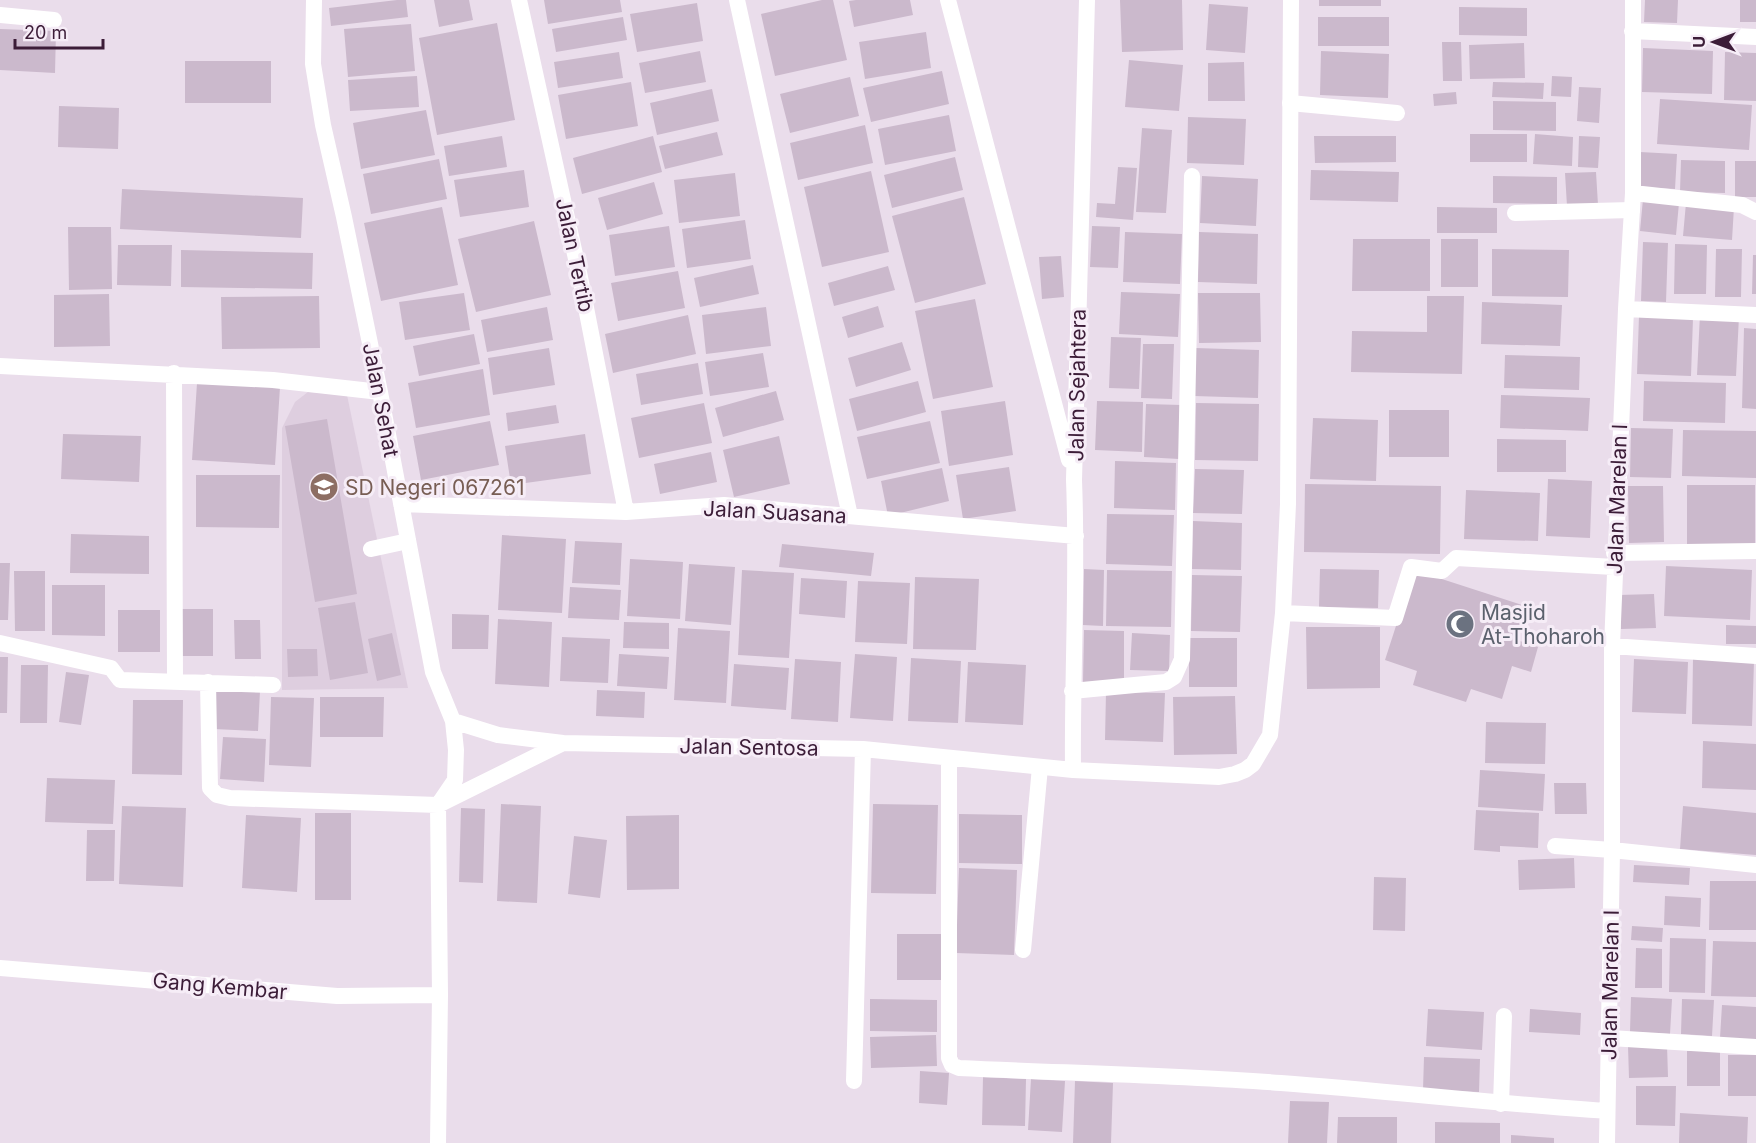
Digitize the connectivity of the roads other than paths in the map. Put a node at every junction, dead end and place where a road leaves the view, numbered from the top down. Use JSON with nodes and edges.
{"nodes":[{"id":1,"x":314,"y":0,"type":"edge"},
{"id":2,"x":519,"y":0,"type":"edge"},
{"id":3,"x":737,"y":0,"type":"edge"},
{"id":4,"x":948,"y":0,"type":"edge"},
{"id":5,"x":1087,"y":0,"type":"edge"},
{"id":6,"x":1291,"y":0,"type":"edge"},
{"id":7,"x":1633,"y":0,"type":"edge"},
{"id":8,"x":0,"y":15,"type":"edge"},
{"id":9,"x":54,"y":20,"type":"dead end"},
{"id":10,"x":1632,"y":31,"type":"junction"},
{"id":11,"x":1756,"y":37,"type":"edge"},
{"id":12,"x":1290,"y":103,"type":"junction"},
{"id":13,"x":1397,"y":113,"type":"dead end"},
{"id":14,"x":1192,"y":176,"type":"dead end"},
{"id":15,"x":1632,"y":201,"type":"junction"},
{"id":16,"x":1756,"y":212,"type":"edge"},
{"id":17,"x":1515,"y":213,"type":"dead end"},
{"id":18,"x":1626,"y":309,"type":"junction"},
{"id":19,"x":1756,"y":315,"type":"edge"},
{"id":20,"x":0,"y":366,"type":"edge"},
{"id":21,"x":174,"y":373,"type":"junction"},
{"id":22,"x":380,"y":392,"type":"junction"},
{"id":23,"x":1074,"y":480,"type":"junction"},
{"id":24,"x":401,"y":504,"type":"junction"},
{"id":25,"x":626,"y":512,"type":"junction"},
{"id":26,"x":850,"y":516,"type":"junction"},
{"id":27,"x":1076,"y":536,"type":"junction"},
{"id":28,"x":408,"y":541,"type":"junction"},
{"id":29,"x":371,"y":549,"type":"dead end"},
{"id":30,"x":1756,"y":551,"type":"edge"},
{"id":31,"x":1614,"y":560,"type":"junction"},
{"id":32,"x":1283,"y":613,"type":"junction"},
{"id":33,"x":0,"y":642,"type":"edge"},
{"id":34,"x":1612,"y":646,"type":"junction"},
{"id":35,"x":1756,"y":656,"type":"edge"},
{"id":36,"x":176,"y":681,"type":"junction"},
{"id":37,"x":208,"y":682,"type":"junction"},
{"id":38,"x":273,"y":685,"type":"dead end"},
{"id":39,"x":1072,"y":691,"type":"junction"},
{"id":40,"x":453,"y":721,"type":"junction"},
{"id":41,"x":563,"y":743,"type":"junction"},
{"id":42,"x":863,"y":749,"type":"junction"},
{"id":43,"x":949,"y":759,"type":"junction"},
{"id":44,"x":1040,"y":767,"type":"junction"},
{"id":45,"x":1072,"y":770,"type":"junction"},
{"id":46,"x":438,"y":805,"type":"junction"},
{"id":47,"x":1555,"y":846,"type":"dead end"},
{"id":48,"x":1612,"y":850,"type":"junction"},
{"id":49,"x":1756,"y":865,"type":"edge"},
{"id":50,"x":1023,"y":950,"type":"dead end"},
{"id":51,"x":0,"y":968,"type":"edge"},
{"id":52,"x":440,"y":995,"type":"junction"},
{"id":53,"x":1504,"y":1016,"type":"dead end"},
{"id":54,"x":1610,"y":1038,"type":"junction"},
{"id":55,"x":1756,"y":1047,"type":"edge"},
{"id":56,"x":854,"y":1081,"type":"dead end"},
{"id":57,"x":1501,"y":1104,"type":"junction"},
{"id":58,"x":1607,"y":1111,"type":"junction"},
{"id":59,"x":438,"y":1143,"type":"edge"},
{"id":60,"x":1607,"y":1143,"type":"edge"}],
"edges":[{"from":1,"to":22,"type":"street","name":"Jalan Sehat"},
{"from":2,"to":25,"type":"street","name":"Jalan Tertib"},
{"from":3,"to":26,"type":"street"},
{"from":4,"to":23,"type":"street"},
{"from":5,"to":23,"type":"street","name":"Jalan Sejahtera"},
{"from":6,"to":12,"type":"street","name":"Jalan Sentosa"},
{"from":7,"to":10,"type":"street","name":"Jalan Marelan I"},
{"from":8,"to":9,"type":"street"},
{"from":10,"to":11,"type":"street"},
{"from":10,"to":15,"type":"street","name":"Jalan Marelan I"},
{"from":12,"to":13,"type":"street"},
{"from":12,"to":32,"type":"street","name":"Jalan Sentosa"},
{"from":14,"to":39,"type":"street"},
{"from":15,"to":16,"type":"street"},
{"from":15,"to":17,"type":"street"},
{"from":15,"to":18,"type":"street","name":"Jalan Marelan I"},
{"from":18,"to":19,"type":"street"},
{"from":18,"to":31,"type":"street","name":"Jalan Marelan I"},
{"from":20,"to":21,"type":"street"},
{"from":21,"to":22,"type":"street"},
{"from":21,"to":36,"type":"street"},
{"from":22,"to":24,"type":"street","name":"Jalan Sehat"},
{"from":23,"to":27,"type":"street","name":"Jalan Sejahtera"},
{"from":24,"to":25,"type":"street","name":"Jalan Suasana"},
{"from":24,"to":28,"type":"street","name":"Jalan Sehat"},
{"from":25,"to":26,"type":"street","name":"Jalan Suasana"},
{"from":26,"to":27,"type":"street","name":"Jalan Suasana"},
{"from":27,"to":39,"type":"street","name":"Jalan Sejahtera"},
{"from":28,"to":29,"type":"street"},
{"from":28,"to":40,"type":"street","name":"Jalan Sehat"},
{"from":30,"to":31,"type":"street"},
{"from":31,"to":32,"type":"street"},
{"from":31,"to":34,"type":"street","name":"Jalan Marelan I"},
{"from":32,"to":45,"type":"street","name":"Jalan Sentosa"},
{"from":33,"to":36,"type":"street"},
{"from":34,"to":35,"type":"street"},
{"from":34,"to":48,"type":"street","name":"Jalan Marelan I"},
{"from":36,"to":37,"type":"street"},
{"from":37,"to":38,"type":"street"},
{"from":37,"to":46,"type":"street"},
{"from":39,"to":45,"type":"street","name":"Jalan Sejahtera"},
{"from":40,"to":41,"type":"street"},
{"from":40,"to":46,"type":"street","name":"Jalan Sehat"},
{"from":41,"to":42,"type":"street","name":"Jalan Sentosa"},
{"from":41,"to":46,"type":"street","name":"Jalan Sentosa"},
{"from":42,"to":43,"type":"street","name":"Jalan Sentosa"},
{"from":42,"to":56,"type":"street"},
{"from":43,"to":44,"type":"street","name":"Jalan Sentosa"},
{"from":43,"to":57,"type":"street"},
{"from":44,"to":45,"type":"street","name":"Jalan Sentosa"},
{"from":44,"to":50,"type":"street"},
{"from":46,"to":52,"type":"street"},
{"from":47,"to":48,"type":"street"},
{"from":48,"to":49,"type":"street"},
{"from":48,"to":54,"type":"street","name":"Jalan Marelan I"},
{"from":51,"to":52,"type":"street","name":"Gang Kembar"},
{"from":52,"to":59,"type":"street"},
{"from":53,"to":57,"type":"street"},
{"from":54,"to":55,"type":"street"},
{"from":54,"to":58,"type":"street","name":"Jalan Marelan I"},
{"from":57,"to":58,"type":"street"},
{"from":58,"to":60,"type":"street","name":"Jalan Marelan I"}]}
